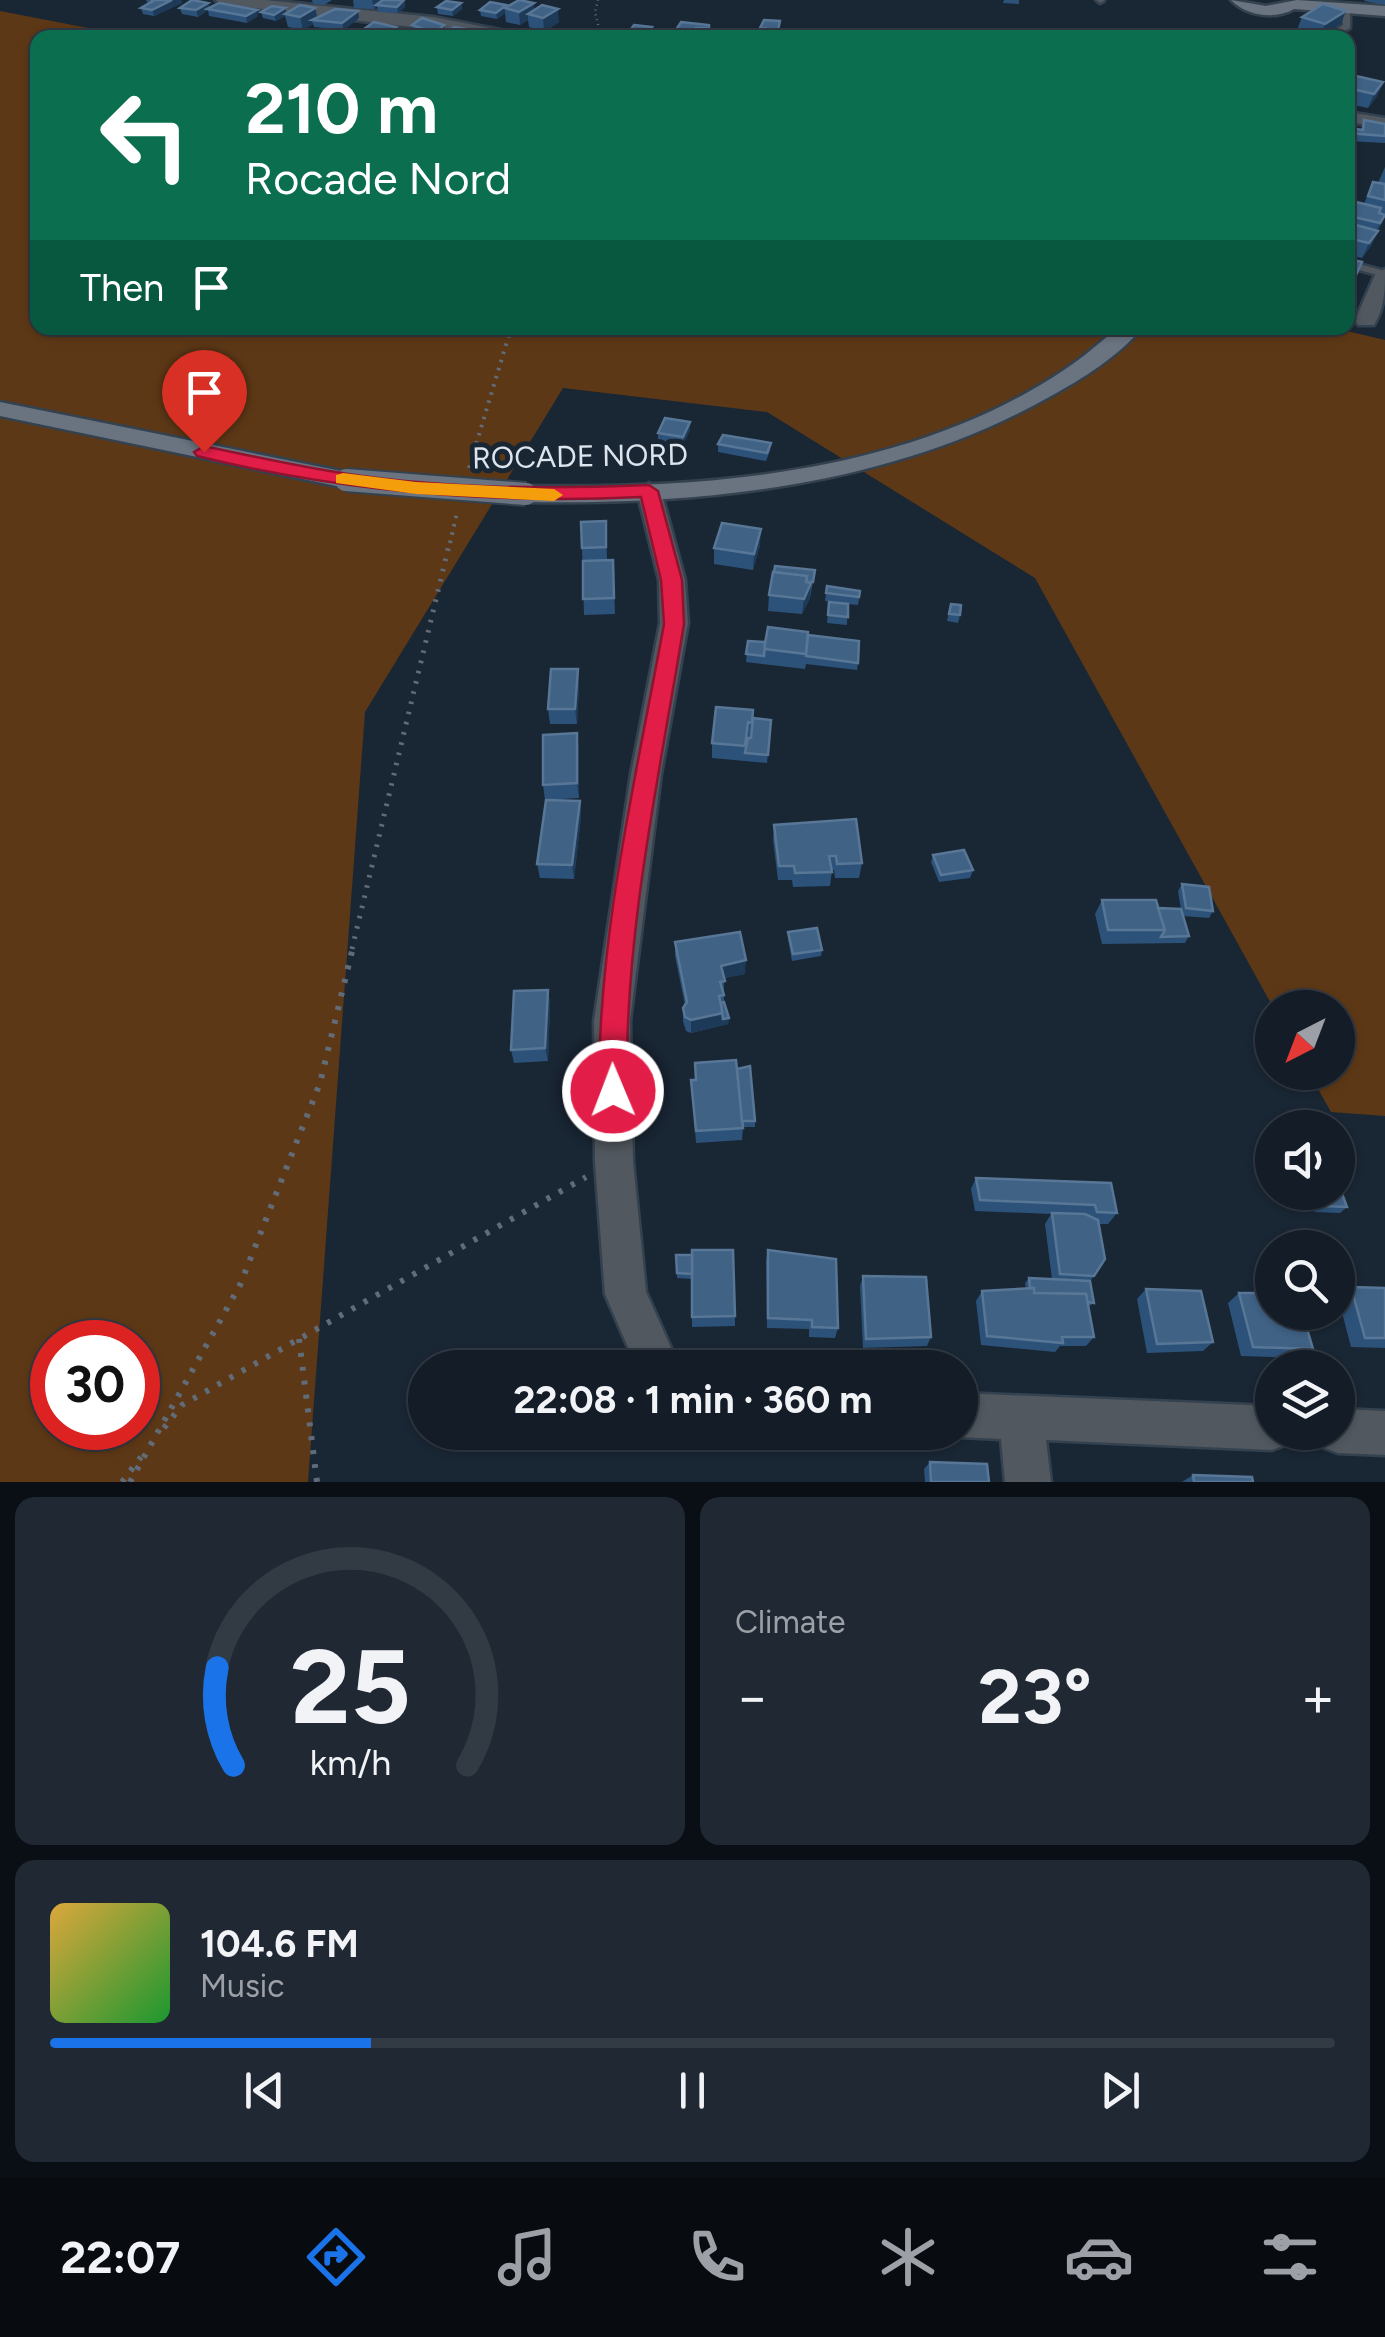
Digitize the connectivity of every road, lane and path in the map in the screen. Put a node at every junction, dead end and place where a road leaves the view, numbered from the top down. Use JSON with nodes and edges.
{"nodes":[{"id":1,"x":222,"y":0,"type":"edge"},
{"id":2,"x":598,"y":0,"type":"edge"},
{"id":3,"x":1215,"y":0,"type":"edge"},
{"id":4,"x":1240,"y":2,"type":"edge"},
{"id":5,"x":1288,"y":2,"type":"edge"},
{"id":6,"x":1346,"y":7,"type":"junction"},
{"id":7,"x":1266,"y":11,"type":"junction"},
{"id":8,"x":1385,"y":11,"type":"edge"},
{"id":9,"x":1260,"y":27,"type":"dead end"},
{"id":10,"x":484,"y":30,"type":"edge"},
{"id":11,"x":600,"y":30,"type":"edge"},
{"id":12,"x":1339,"y":30,"type":"edge"},
{"id":13,"x":1355,"y":118,"type":"edge"},
{"id":14,"x":1385,"y":122,"type":"edge"},
{"id":15,"x":1355,"y":266,"type":"edge"},
{"id":16,"x":1385,"y":274,"type":"edge"},
{"id":17,"x":1366,"y":320,"type":"dead end"},
{"id":18,"x":508,"y":335,"type":"edge"},
{"id":19,"x":1123,"y":335,"type":"edge"},
{"id":20,"x":0,"y":409,"type":"edge"},
{"id":21,"x":478,"y":432,"type":"dead end"},
{"id":22,"x":649,"y":491,"type":"junction"},
{"id":23,"x":440,"y":577,"type":"dead end"},
{"id":24,"x":614,"y":1162,"type":"junction"},
{"id":25,"x":299,"y":1339,"type":"junction"},
{"id":26,"x":651,"y":1350,"type":"edge"},
{"id":27,"x":978,"y":1415,"type":"edge"},
{"id":28,"x":1021,"y":1416,"type":"junction"},
{"id":29,"x":1255,"y":1427,"type":"edge"},
{"id":30,"x":1355,"y":1432,"type":"edge"},
{"id":31,"x":1385,"y":1433,"type":"edge"},
{"id":32,"x":122,"y":1482,"type":"edge"},
{"id":33,"x":130,"y":1482,"type":"edge"},
{"id":34,"x":317,"y":1482,"type":"edge"},
{"id":35,"x":1028,"y":1482,"type":"edge"}],
"edges":[{"from":1,"to":10,"type":"street"},
{"from":2,"to":11,"type":"path"},
{"from":3,"to":4,"type":"main road"},
{"from":4,"to":7,"type":"main road"},
{"from":5,"to":6,"type":"main road"},
{"from":5,"to":7,"type":"main road"},
{"from":6,"to":8,"type":"main road"},
{"from":6,"to":12,"type":"lane"},
{"from":7,"to":9,"type":"main road"},
{"from":13,"to":14,"type":"street"},
{"from":15,"to":16,"type":"lane"},
{"from":16,"to":17,"type":"street"},
{"from":18,"to":21,"type":"path"},
{"from":19,"to":22,"type":"main road","name":"ROCADE NORD"},
{"from":20,"to":22,"type":"main road","name":"ROCADE NORD","bridge":true},
{"from":22,"to":24,"type":"street"},
{"from":23,"to":33,"type":"path"},
{"from":24,"to":25,"type":"path"},
{"from":24,"to":26,"type":"street"},
{"from":25,"to":32,"type":"path"},
{"from":25,"to":34,"type":"path"},
{"from":27,"to":28,"type":"street"},
{"from":28,"to":29,"type":"street"},
{"from":28,"to":35,"type":"street"},
{"from":30,"to":31,"type":"street"}]}
